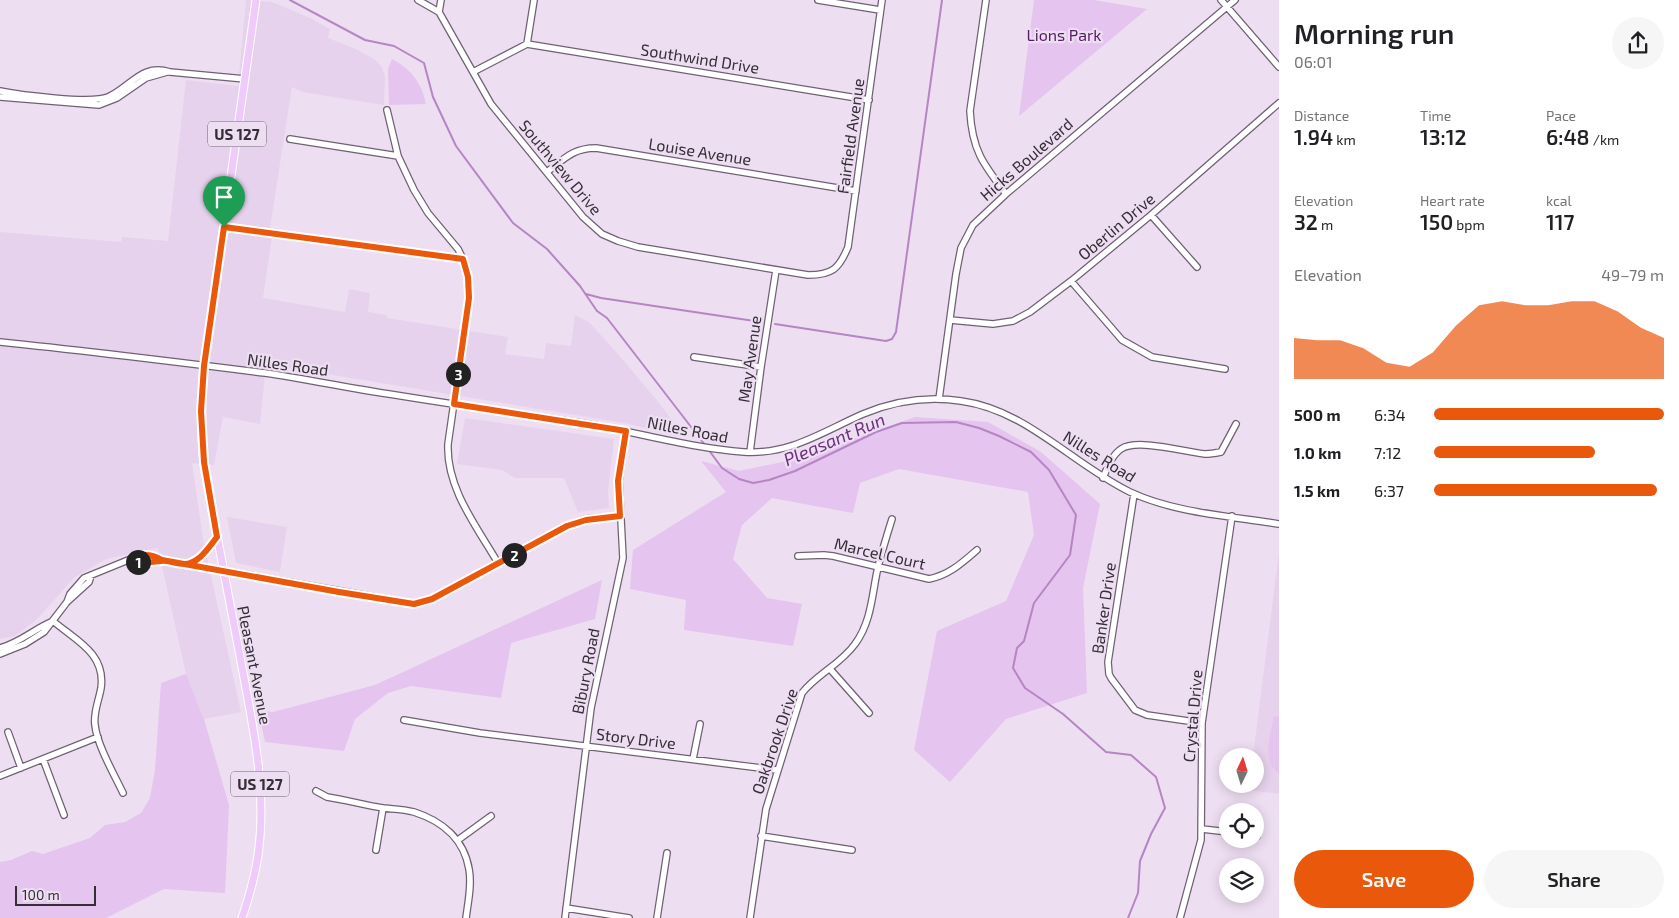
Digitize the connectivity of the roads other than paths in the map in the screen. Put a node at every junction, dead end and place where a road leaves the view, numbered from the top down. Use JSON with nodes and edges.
{"nodes":[{"id":1,"x":256,"y":0,"type":"edge"},
{"id":2,"x":418,"y":0,"type":"edge"},
{"id":3,"x":441,"y":0,"type":"edge"},
{"id":4,"x":534,"y":0,"type":"edge"},
{"id":5,"x":818,"y":0,"type":"edge"},
{"id":6,"x":882,"y":0,"type":"edge"},
{"id":7,"x":986,"y":0,"type":"edge"},
{"id":8,"x":1221,"y":0,"type":"edge"},
{"id":9,"x":1235,"y":0,"type":"edge"},
{"id":10,"x":1227,"y":6,"type":"junction"},
{"id":11,"x":880,"y":10,"type":"junction"},
{"id":12,"x":439,"y":12,"type":"junction"},
{"id":13,"x":527,"y":44,"type":"junction"},
{"id":14,"x":1279,"y":67,"type":"edge"},
{"id":15,"x":170,"y":72,"type":"junction"},
{"id":16,"x":473,"y":72,"type":"junction"},
{"id":17,"x":245,"y":80,"type":"junction"},
{"id":18,"x":0,"y":91,"type":"edge"},
{"id":19,"x":0,"y":97,"type":"edge"},
{"id":20,"x":869,"y":100,"type":"junction"},
{"id":21,"x":1279,"y":103,"type":"edge"},
{"id":22,"x":387,"y":110,"type":"dead end"},
{"id":23,"x":290,"y":139,"type":"dead end"},
{"id":24,"x":398,"y":156,"type":"junction"},
{"id":25,"x":547,"y":172,"type":"junction"},
{"id":26,"x":856,"y":191,"type":"junction"},
{"id":27,"x":1006,"y":194,"type":"junction"},
{"id":28,"x":1151,"y":215,"type":"junction"},
{"id":29,"x":224,"y":227,"type":"junction"},
{"id":30,"x":463,"y":259,"type":"junction"},
{"id":31,"x":1197,"y":267,"type":"dead end"},
{"id":32,"x":776,"y":270,"type":"junction"},
{"id":33,"x":832,"y":270,"type":"joint"},
{"id":34,"x":1071,"y":281,"type":"junction"},
{"id":35,"x":950,"y":320,"type":"junction"},
{"id":36,"x":0,"y":342,"type":"edge"},
{"id":37,"x":694,"y":356,"type":"dead end"},
{"id":38,"x":204,"y":366,"type":"junction"},
{"id":39,"x":761,"y":367,"type":"junction"},
{"id":40,"x":1225,"y":368,"type":"dead end"},
{"id":41,"x":938,"y":399,"type":"junction"},
{"id":42,"x":454,"y":404,"type":"junction"},
{"id":43,"x":1236,"y":424,"type":"dead end"},
{"id":44,"x":626,"y":431,"type":"junction"},
{"id":45,"x":750,"y":452,"type":"junction"},
{"id":46,"x":1103,"y":478,"type":"junction"},
{"id":47,"x":1134,"y":494,"type":"junction"},
{"id":48,"x":620,"y":516,"type":"junction"},
{"id":49,"x":1232,"y":516,"type":"junction"},
{"id":50,"x":892,"y":519,"type":"dead end"},
{"id":51,"x":1279,"y":524,"type":"edge"},
{"id":52,"x":217,"y":537,"type":"junction"},
{"id":53,"x":977,"y":550,"type":"dead end"},
{"id":54,"x":798,"y":556,"type":"dead end"},
{"id":55,"x":498,"y":563,"type":"junction"},
{"id":56,"x":186,"y":564,"type":"junction"},
{"id":57,"x":878,"y":568,"type":"junction"},
{"id":58,"x":224,"y":572,"type":"junction"},
{"id":59,"x":53,"y":621,"type":"junction"},
{"id":60,"x":0,"y":648,"type":"edge"},
{"id":61,"x":0,"y":654,"type":"edge"},
{"id":62,"x":830,"y":669,"type":"junction"},
{"id":63,"x":869,"y":713,"type":"dead end"},
{"id":64,"x":404,"y":720,"type":"dead end"},
{"id":65,"x":1202,"y":723,"type":"junction"},
{"id":66,"x":700,"y":724,"type":"dead end"},
{"id":67,"x":8,"y":732,"type":"dead end"},
{"id":68,"x":98,"y":737,"type":"junction"},
{"id":69,"x":586,"y":746,"type":"junction"},
{"id":70,"x":43,"y":759,"type":"junction"},
{"id":71,"x":694,"y":759,"type":"junction"},
{"id":72,"x":21,"y":768,"type":"junction"},
{"id":73,"x":776,"y":770,"type":"junction"},
{"id":74,"x":0,"y":776,"type":"edge"},
{"id":75,"x":122,"y":792,"type":"dead end"},
{"id":76,"x":316,"y":792,"type":"dead end"},
{"id":77,"x":383,"y":808,"type":"junction"},
{"id":78,"x":64,"y":815,"type":"dead end"},
{"id":79,"x":491,"y":816,"type":"dead end"},
{"id":80,"x":1202,"y":829,"type":"junction"},
{"id":81,"x":1219,"y":831,"type":"edge"},
{"id":82,"x":761,"y":836,"type":"junction"},
{"id":83,"x":458,"y":840,"type":"junction"},
{"id":84,"x":376,"y":850,"type":"dead end"},
{"id":85,"x":852,"y":850,"type":"dead end"},
{"id":86,"x":667,"y":853,"type":"dead end"},
{"id":87,"x":566,"y":908,"type":"junction"},
{"id":88,"x":242,"y":918,"type":"edge"},
{"id":89,"x":466,"y":918,"type":"edge"},
{"id":90,"x":565,"y":918,"type":"edge"},
{"id":91,"x":629,"y":918,"type":"edge"},
{"id":92,"x":656,"y":918,"type":"edge"},
{"id":93,"x":750,"y":918,"type":"edge"},
{"id":94,"x":1180,"y":918,"type":"edge"}],
"edges":[{"from":1,"to":17,"type":"main road","name":"Pleasant Avenue","number":"US 127"},
{"from":2,"to":12,"type":"street"},
{"from":3,"to":12,"type":"street"},
{"from":4,"to":13,"type":"street"},
{"from":5,"to":11,"type":"street"},
{"from":6,"to":11,"type":"street","name":"Fairfield Avenue"},
{"from":7,"to":27,"type":"street"},
{"from":8,"to":10,"type":"street"},
{"from":9,"to":10,"type":"street","name":"Hicks Boulevard"},
{"from":10,"to":14,"type":"street"},
{"from":10,"to":27,"type":"street","name":"Hicks Boulevard"},
{"from":11,"to":20,"type":"street","name":"Fairfield Avenue"},
{"from":12,"to":16,"type":"street","name":"Southview Drive"},
{"from":13,"to":16,"type":"street"},
{"from":13,"to":20,"type":"street","name":"Southwind Drive"},
{"from":15,"to":17,"type":"street"},
{"from":15,"to":18,"type":"street"},
{"from":15,"to":19,"type":"street"},
{"from":16,"to":25,"type":"street","name":"Southview Drive"},
{"from":17,"to":29,"type":"main road","name":"Pleasant Avenue","number":"US 127"},
{"from":20,"to":26,"type":"street","name":"Fairfield Avenue"},
{"from":21,"to":28,"type":"street","name":"Oberlin Drive"},
{"from":22,"to":24,"type":"street"},
{"from":23,"to":24,"type":"street"},
{"from":24,"to":30,"type":"street"},
{"from":25,"to":26,"type":"street","name":"Louise Avenue"},
{"from":25,"to":32,"type":"street","name":"Southview Drive"},
{"from":26,"to":33,"type":"street","name":"Fairfield Avenue"},
{"from":27,"to":35,"type":"street","name":"Hicks Boulevard"},
{"from":28,"to":31,"type":"street"},
{"from":28,"to":34,"type":"street","name":"Oberlin Drive"},
{"from":29,"to":30,"type":"street"},
{"from":29,"to":38,"type":"main road","name":"Pleasant Avenue","number":"US 127"},
{"from":30,"to":42,"type":"street"},
{"from":32,"to":33,"type":"street","name":"Southview Drive"},
{"from":32,"to":39,"type":"street","name":"May Avenue"},
{"from":34,"to":35,"type":"street","name":"Oberlin Drive"},
{"from":34,"to":40,"type":"street"},
{"from":35,"to":41,"type":"street","name":"Hicks Boulevard"},
{"from":36,"to":38,"type":"street","name":"Nilles Road"},
{"from":37,"to":39,"type":"street"},
{"from":38,"to":42,"type":"street","name":"Nilles Road"},
{"from":38,"to":52,"type":"main road","name":"Pleasant Avenue","number":"US 127"},
{"from":39,"to":45,"type":"street","name":"May Avenue"},
{"from":41,"to":45,"type":"street","name":"Nilles Road"},
{"from":41,"to":46,"type":"street","name":"Nilles Road"},
{"from":42,"to":44,"type":"street","name":"Nilles Road"},
{"from":42,"to":55,"type":"street"},
{"from":43,"to":46,"type":"street"},
{"from":44,"to":45,"type":"street","name":"Nilles Road"},
{"from":44,"to":48,"type":"street","name":"Bibury Road"},
{"from":46,"to":47,"type":"street","name":"Nilles Road"},
{"from":47,"to":49,"type":"street","name":"Nilles Road"},
{"from":47,"to":65,"type":"street","name":"Banker Drive"},
{"from":48,"to":55,"type":"street"},
{"from":48,"to":69,"type":"street","name":"Bibury Road"},
{"from":49,"to":51,"type":"street","name":"Nilles Road"},
{"from":49,"to":65,"type":"street","name":"Crystal Drive"},
{"from":50,"to":57,"type":"street","name":"Oakbrook Drive"},
{"from":52,"to":56,"type":"main road"},
{"from":52,"to":58,"type":"main road","name":"Pleasant Avenue","number":"US 127"},
{"from":53,"to":57,"type":"street","name":"Marcel Court"},
{"from":54,"to":57,"type":"street","name":"Marcel Court"},
{"from":55,"to":58,"type":"street"},
{"from":56,"to":58,"type":"street"},
{"from":56,"to":59,"type":"street"},
{"from":57,"to":62,"type":"street","name":"Oakbrook Drive"},
{"from":58,"to":88,"type":"main road","name":"Pleasant Avenue","number":"US 127"},
{"from":59,"to":60,"type":"street"},
{"from":59,"to":61,"type":"street"},
{"from":59,"to":68,"type":"street"},
{"from":62,"to":63,"type":"street"},
{"from":62,"to":73,"type":"street","name":"Oakbrook Drive"},
{"from":64,"to":69,"type":"street","name":"Story Drive"},
{"from":65,"to":80,"type":"street","name":"Crystal Drive"},
{"from":66,"to":71,"type":"street"},
{"from":67,"to":72,"type":"street"},
{"from":68,"to":70,"type":"street"},
{"from":68,"to":75,"type":"street"},
{"from":69,"to":71,"type":"street","name":"Story Drive"},
{"from":69,"to":87,"type":"street","name":"Bibury Road"},
{"from":70,"to":72,"type":"street"},
{"from":70,"to":78,"type":"street"},
{"from":71,"to":73,"type":"street","name":"Story Drive"},
{"from":72,"to":74,"type":"street"},
{"from":73,"to":82,"type":"street","name":"Oakbrook Drive"},
{"from":76,"to":77,"type":"street"},
{"from":77,"to":83,"type":"street"},
{"from":77,"to":84,"type":"street"},
{"from":79,"to":83,"type":"street"},
{"from":80,"to":81,"type":"street"},
{"from":80,"to":94,"type":"street","name":"Crystal Drive"},
{"from":82,"to":85,"type":"street"},
{"from":82,"to":93,"type":"street","name":"Oakbrook Drive"},
{"from":83,"to":89,"type":"street"},
{"from":86,"to":92,"type":"street"},
{"from":87,"to":90,"type":"street","name":"Bibury Road"},
{"from":87,"to":91,"type":"street"}]}
